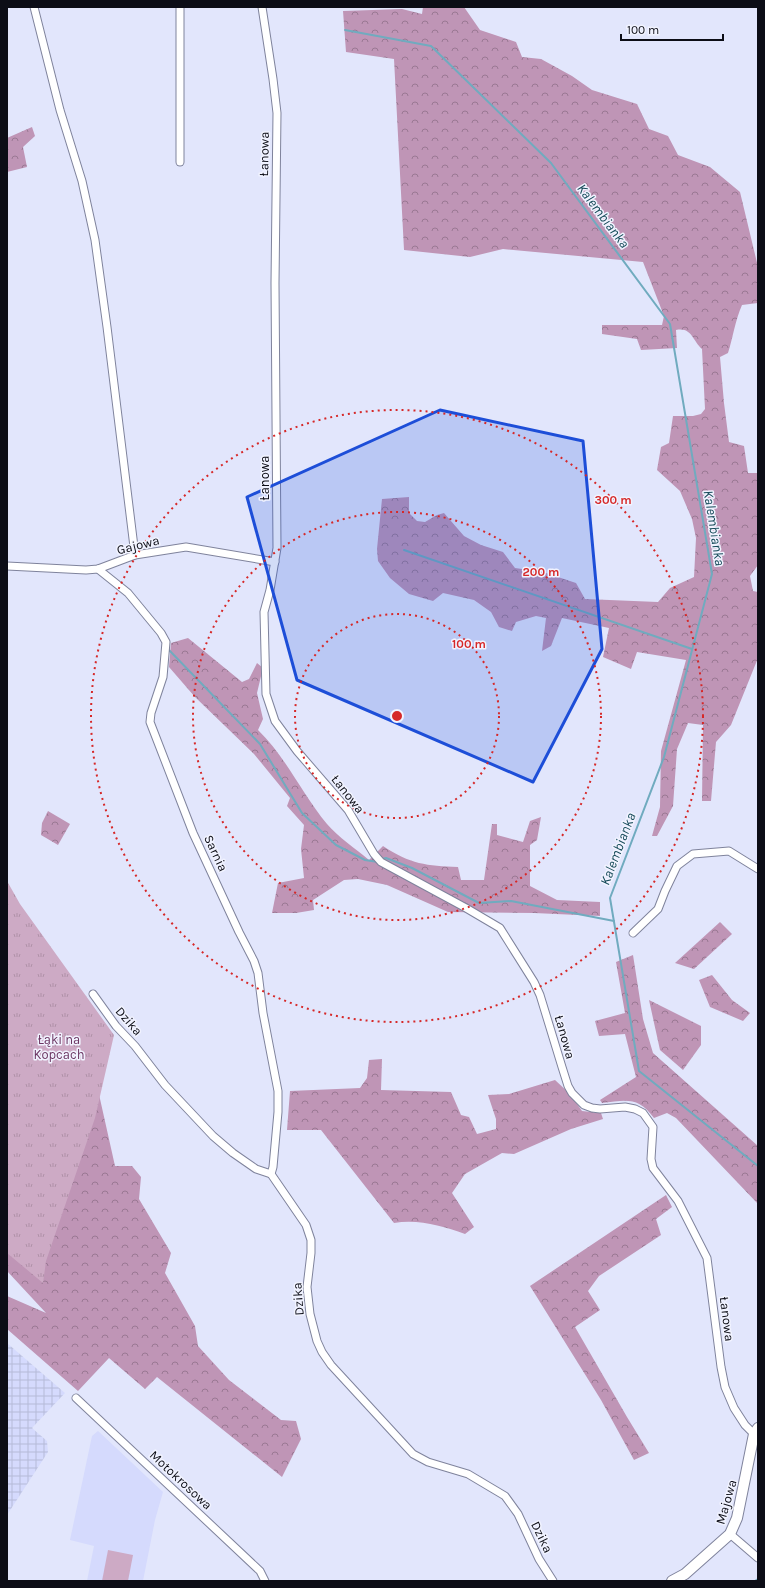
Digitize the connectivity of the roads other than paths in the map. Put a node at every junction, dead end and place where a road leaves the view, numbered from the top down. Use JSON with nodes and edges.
{"nodes":[{"id":1,"x":34,"y":7,"type":"edge"},
{"id":2,"x":180,"y":7,"type":"edge"},
{"id":3,"x":262,"y":7,"type":"edge"},
{"id":4,"x":180,"y":162,"type":"dead end"},
{"id":5,"x":135,"y":555,"type":"junction"},
{"id":6,"x":275,"y":562,"type":"junction"},
{"id":7,"x":7,"y":566,"type":"edge"},
{"id":8,"x":98,"y":569,"type":"junction"},
{"id":9,"x":758,"y":869,"type":"edge"},
{"id":10,"x":634,"y":933,"type":"dead end"},
{"id":11,"x":93,"y":994,"type":"dead end"},
{"id":12,"x":270,"y":1174,"type":"junction"},
{"id":13,"x":76,"y":1398,"type":"dead end"},
{"id":14,"x":756,"y":1431,"type":"edge"},
{"id":15,"x":730,"y":1534,"type":"junction"},
{"id":16,"x":758,"y":1558,"type":"edge"},
{"id":17,"x":264,"y":1581,"type":"edge"},
{"id":18,"x":553,"y":1581,"type":"edge"},
{"id":19,"x":672,"y":1581,"type":"edge"}],
"edges":[{"from":1,"to":5,"type":"street"},
{"from":2,"to":4,"type":"street"},
{"from":3,"to":6,"type":"street","name":"Łanowa"},
{"from":5,"to":6,"type":"street","name":"Gajowa"},
{"from":5,"to":8,"type":"street","name":"Gajowa"},
{"from":6,"to":14,"type":"street","name":"Łanowa"},
{"from":7,"to":8,"type":"street","name":"Gajowa"},
{"from":8,"to":12,"type":"street","name":"Sarnia"},
{"from":9,"to":10,"type":"street"},
{"from":11,"to":12,"type":"street","name":"Dzika"},
{"from":12,"to":18,"type":"street","name":"Dzika"},
{"from":13,"to":17,"type":"street","name":"Motokrosowa"},
{"from":14,"to":15,"type":"street","name":"Majowa"},
{"from":15,"to":16,"type":"street"},
{"from":15,"to":19,"type":"street","name":"Majowa"}]}
